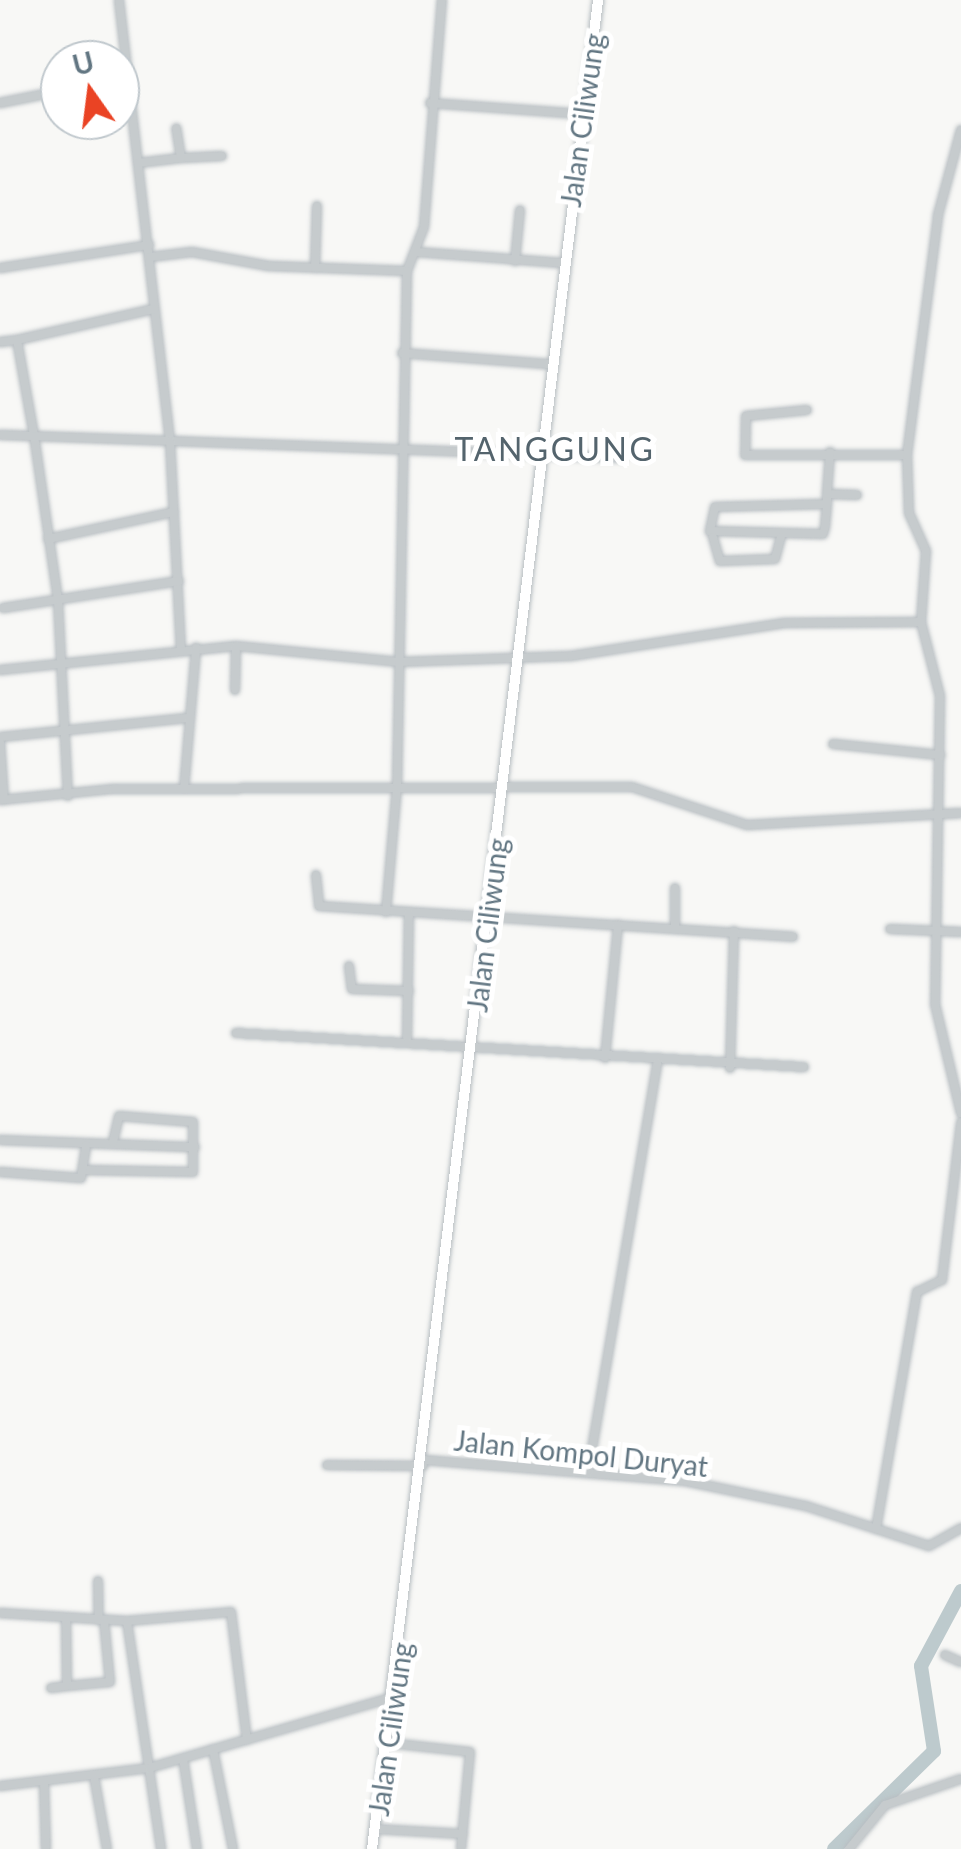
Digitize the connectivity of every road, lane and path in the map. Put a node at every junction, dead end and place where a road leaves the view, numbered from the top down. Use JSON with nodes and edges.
{"nodes":[{"id":1,"x":120,"y":0,"type":"edge"},
{"id":2,"x":442,"y":0,"type":"edge"},
{"id":3,"x":598,"y":0,"type":"edge"},
{"id":4,"x":122,"y":40,"type":"edge"},
{"id":5,"x":40,"y":95,"type":"edge"},
{"id":6,"x":430,"y":103,"type":"junction"},
{"id":7,"x":0,"y":104,"type":"edge"},
{"id":8,"x":581,"y":114,"type":"junction"},
{"id":9,"x":176,"y":128,"type":"dead end"},
{"id":10,"x":961,"y":130,"type":"edge"},
{"id":11,"x":134,"y":140,"type":"edge"},
{"id":12,"x":222,"y":156,"type":"dead end"},
{"id":13,"x":180,"y":158,"type":"junction"},
{"id":14,"x":138,"y":164,"type":"junction"},
{"id":15,"x":316,"y":206,"type":"dead end"},
{"id":16,"x":520,"y":210,"type":"dead end"},
{"id":17,"x":148,"y":246,"type":"junction"},
{"id":18,"x":416,"y":252,"type":"junction"},
{"id":19,"x":150,"y":257,"type":"junction"},
{"id":20,"x":515,"y":262,"type":"junction"},
{"id":21,"x":562,"y":264,"type":"junction"},
{"id":22,"x":0,"y":268,"type":"edge"},
{"id":23,"x":315,"y":268,"type":"junction"},
{"id":24,"x":407,"y":271,"type":"junction"},
{"id":25,"x":154,"y":309,"type":"junction"},
{"id":26,"x":17,"y":340,"type":"junction"},
{"id":27,"x":0,"y":342,"type":"edge"},
{"id":28,"x":402,"y":353,"type":"junction"},
{"id":29,"x":550,"y":364,"type":"junction"},
{"id":30,"x":807,"y":410,"type":"dead end"},
{"id":31,"x":34,"y":434,"type":"junction"},
{"id":32,"x":0,"y":435,"type":"edge"},
{"id":33,"x":170,"y":441,"type":"junction"},
{"id":34,"x":403,"y":450,"type":"junction"},
{"id":35,"x":830,"y":452,"type":"junction"},
{"id":36,"x":907,"y":455,"type":"junction"},
{"id":37,"x":622,"y":458,"type":"dead end"},
{"id":38,"x":537,"y":460,"type":"junction"},
{"id":39,"x":828,"y":494,"type":"junction"},
{"id":40,"x":856,"y":496,"type":"dead end"},
{"id":41,"x":827,"y":504,"type":"junction"},
{"id":42,"x":174,"y":512,"type":"junction"},
{"id":43,"x":781,"y":537,"type":"junction"},
{"id":44,"x":713,"y":538,"type":"junction"},
{"id":45,"x":48,"y":539,"type":"junction"},
{"id":46,"x":179,"y":581,"type":"junction"},
{"id":47,"x":58,"y":600,"type":"junction"},
{"id":48,"x":3,"y":608,"type":"dead end"},
{"id":49,"x":921,"y":622,"type":"junction"},
{"id":50,"x":236,"y":646,"type":"junction"},
{"id":51,"x":181,"y":648,"type":"junction"},
{"id":52,"x":196,"y":648,"type":"junction"},
{"id":53,"x":514,"y":659,"type":"junction"},
{"id":54,"x":63,"y":662,"type":"junction"},
{"id":55,"x":399,"y":662,"type":"junction"},
{"id":56,"x":0,"y":670,"type":"edge"},
{"id":57,"x":234,"y":690,"type":"dead end"},
{"id":58,"x":188,"y":718,"type":"junction"},
{"id":59,"x":66,"y":729,"type":"junction"},
{"id":60,"x":0,"y":740,"type":"edge"},
{"id":61,"x":832,"y":744,"type":"dead end"},
{"id":62,"x":940,"y":756,"type":"junction"},
{"id":63,"x":397,"y":787,"type":"junction"},
{"id":64,"x":505,"y":788,"type":"junction"},
{"id":65,"x":184,"y":789,"type":"junction"},
{"id":66,"x":68,"y":796,"type":"junction"},
{"id":67,"x":2,"y":800,"type":"edge"},
{"id":68,"x":961,"y":812,"type":"edge"},
{"id":69,"x":936,"y":814,"type":"junction"},
{"id":70,"x":316,"y":875,"type":"dead end"},
{"id":71,"x":675,"y":888,"type":"dead end"},
{"id":72,"x":386,"y":912,"type":"junction"},
{"id":73,"x":409,"y":913,"type":"junction"},
{"id":74,"x":487,"y":918,"type":"junction"},
{"id":75,"x":618,"y":925,"type":"junction"},
{"id":76,"x":674,"y":928,"type":"junction"},
{"id":77,"x":890,"y":929,"type":"dead end"},
{"id":78,"x":734,"y":932,"type":"junction"},
{"id":79,"x":934,"y":932,"type":"junction"},
{"id":80,"x":961,"y":932,"type":"edge"},
{"id":81,"x":792,"y":938,"type":"dead end"},
{"id":82,"x":349,"y":966,"type":"dead end"},
{"id":83,"x":409,"y":991,"type":"junction"},
{"id":84,"x":236,"y":1033,"type":"dead end"},
{"id":85,"x":407,"y":1037,"type":"junction"},
{"id":86,"x":473,"y":1043,"type":"junction"},
{"id":87,"x":948,"y":1045,"type":"junction"},
{"id":88,"x":961,"y":1045,"type":"edge"},
{"id":89,"x":604,"y":1058,"type":"junction"},
{"id":90,"x":658,"y":1064,"type":"junction"},
{"id":91,"x":730,"y":1068,"type":"junction"},
{"id":92,"x":804,"y":1068,"type":"dead end"},
{"id":93,"x":961,"y":1113,"type":"edge"},
{"id":94,"x":961,"y":1122,"type":"edge"},
{"id":95,"x":0,"y":1140,"type":"edge"},
{"id":96,"x":114,"y":1142,"type":"junction"},
{"id":97,"x":89,"y":1145,"type":"junction"},
{"id":98,"x":194,"y":1147,"type":"junction"},
{"id":99,"x":87,"y":1170,"type":"junction"},
{"id":100,"x":0,"y":1172,"type":"edge"},
{"id":101,"x":423,"y":1463,"type":"junction"},
{"id":102,"x":328,"y":1464,"type":"dead end"},
{"id":103,"x":588,"y":1473,"type":"junction"},
{"id":104,"x":961,"y":1528,"type":"edge"},
{"id":105,"x":876,"y":1529,"type":"junction"},
{"id":106,"x":98,"y":1581,"type":"dead end"},
{"id":107,"x":0,"y":1612,"type":"edge"},
{"id":108,"x":66,"y":1618,"type":"junction"},
{"id":109,"x":102,"y":1620,"type":"junction"},
{"id":110,"x":127,"y":1621,"type":"junction"},
{"id":111,"x":945,"y":1655,"type":"dead end"},
{"id":112,"x":961,"y":1662,"type":"edge"},
{"id":113,"x":134,"y":1677,"type":"junction"},
{"id":114,"x":110,"y":1682,"type":"junction"},
{"id":115,"x":68,"y":1686,"type":"junction"},
{"id":116,"x":51,"y":1688,"type":"dead end"},
{"id":117,"x":397,"y":1696,"type":"junction"},
{"id":118,"x":247,"y":1740,"type":"junction"},
{"id":119,"x":389,"y":1744,"type":"junction"},
{"id":120,"x":213,"y":1750,"type":"junction"},
{"id":121,"x":183,"y":1758,"type":"junction"},
{"id":122,"x":149,"y":1768,"type":"junction"},
{"id":123,"x":94,"y":1776,"type":"junction"},
{"id":124,"x":961,"y":1779,"type":"edge"},
{"id":125,"x":44,"y":1783,"type":"junction"},
{"id":126,"x":0,"y":1786,"type":"edge"},
{"id":127,"x":375,"y":1829,"type":"junction"},
{"id":128,"x":462,"y":1834,"type":"junction"},
{"id":129,"x":46,"y":1849,"type":"edge"},
{"id":130,"x":107,"y":1849,"type":"edge"},
{"id":131,"x":161,"y":1849,"type":"edge"},
{"id":132,"x":197,"y":1849,"type":"edge"},
{"id":133,"x":232,"y":1849,"type":"edge"},
{"id":134,"x":372,"y":1849,"type":"edge"},
{"id":135,"x":461,"y":1849,"type":"edge"},
{"id":136,"x":849,"y":1849,"type":"edge"}],
"edges":[{"from":1,"to":4,"type":"street"},
{"from":2,"to":6,"type":"street"},
{"from":3,"to":8,"type":"main road","name":"Jalan Ciliwung"},
{"from":5,"to":7,"type":"street"},
{"from":6,"to":8,"type":"street"},
{"from":6,"to":18,"type":"street"},
{"from":8,"to":21,"type":"main road","name":"Jalan Ciliwung"},
{"from":9,"to":13,"type":"street"},
{"from":10,"to":36,"type":"street"},
{"from":11,"to":14,"type":"street"},
{"from":12,"to":13,"type":"street"},
{"from":13,"to":14,"type":"street"},
{"from":14,"to":17,"type":"street"},
{"from":15,"to":23,"type":"street"},
{"from":16,"to":20,"type":"street"},
{"from":17,"to":19,"type":"street"},
{"from":17,"to":22,"type":"street"},
{"from":18,"to":20,"type":"street"},
{"from":18,"to":24,"type":"street"},
{"from":19,"to":23,"type":"street"},
{"from":19,"to":25,"type":"street"},
{"from":20,"to":21,"type":"street"},
{"from":21,"to":29,"type":"main road","name":"Jalan Ciliwung"},
{"from":23,"to":24,"type":"street"},
{"from":24,"to":28,"type":"street"},
{"from":25,"to":26,"type":"street"},
{"from":25,"to":33,"type":"street"},
{"from":26,"to":27,"type":"street"},
{"from":26,"to":31,"type":"street"},
{"from":28,"to":29,"type":"street"},
{"from":28,"to":34,"type":"street"},
{"from":29,"to":38,"type":"main road","name":"Jalan Ciliwung"},
{"from":30,"to":35,"type":"street"},
{"from":31,"to":32,"type":"street"},
{"from":31,"to":33,"type":"street"},
{"from":31,"to":45,"type":"street"},
{"from":33,"to":34,"type":"street"},
{"from":33,"to":42,"type":"street"},
{"from":34,"to":38,"type":"street"},
{"from":34,"to":55,"type":"street"},
{"from":35,"to":36,"type":"street"},
{"from":35,"to":39,"type":"street"},
{"from":36,"to":49,"type":"street"},
{"from":37,"to":38,"type":"street"},
{"from":38,"to":53,"type":"main road","name":"Jalan Ciliwung"},
{"from":39,"to":40,"type":"street"},
{"from":39,"to":41,"type":"street"},
{"from":41,"to":43,"type":"street"},
{"from":41,"to":44,"type":"street"},
{"from":42,"to":45,"type":"street"},
{"from":42,"to":46,"type":"street"},
{"from":43,"to":44,"type":"street"},
{"from":43,"to":44,"type":"street"},
{"from":45,"to":47,"type":"street"},
{"from":46,"to":47,"type":"street"},
{"from":46,"to":51,"type":"street"},
{"from":47,"to":48,"type":"street"},
{"from":47,"to":54,"type":"street"},
{"from":49,"to":53,"type":"street"},
{"from":49,"to":62,"type":"street"},
{"from":50,"to":52,"type":"street"},
{"from":50,"to":55,"type":"street"},
{"from":50,"to":57,"type":"street"},
{"from":51,"to":52,"type":"street"},
{"from":51,"to":54,"type":"street"},
{"from":52,"to":58,"type":"street"},
{"from":53,"to":55,"type":"street"},
{"from":53,"to":64,"type":"main road","name":"Jalan Ciliwung"},
{"from":54,"to":56,"type":"street"},
{"from":54,"to":59,"type":"street"},
{"from":55,"to":63,"type":"street"},
{"from":58,"to":59,"type":"street"},
{"from":58,"to":65,"type":"street"},
{"from":59,"to":60,"type":"street"},
{"from":59,"to":66,"type":"street"},
{"from":60,"to":67,"type":"street"},
{"from":61,"to":62,"type":"street"},
{"from":62,"to":69,"type":"street"},
{"from":63,"to":64,"type":"street"},
{"from":63,"to":65,"type":"street"},
{"from":63,"to":72,"type":"street"},
{"from":64,"to":69,"type":"street"},
{"from":64,"to":74,"type":"main road","name":"Jalan Ciliwung"},
{"from":65,"to":66,"type":"street"},
{"from":66,"to":67,"type":"street"},
{"from":68,"to":69,"type":"street"},
{"from":69,"to":79,"type":"street"},
{"from":70,"to":72,"type":"street"},
{"from":71,"to":76,"type":"street"},
{"from":72,"to":73,"type":"street"},
{"from":73,"to":74,"type":"street"},
{"from":73,"to":83,"type":"street"},
{"from":74,"to":75,"type":"street"},
{"from":74,"to":86,"type":"main road","name":"Jalan Ciliwung"},
{"from":75,"to":76,"type":"street"},
{"from":75,"to":89,"type":"street"},
{"from":76,"to":78,"type":"street"},
{"from":77,"to":79,"type":"street"},
{"from":78,"to":81,"type":"street"},
{"from":78,"to":91,"type":"street"},
{"from":79,"to":80,"type":"street"},
{"from":79,"to":87,"type":"street"},
{"from":82,"to":83,"type":"street"},
{"from":83,"to":85,"type":"street"},
{"from":84,"to":85,"type":"street"},
{"from":85,"to":86,"type":"street"},
{"from":86,"to":89,"type":"street"},
{"from":86,"to":101,"type":"main road","name":"Jalan Ciliwung"},
{"from":87,"to":88,"type":"street"},
{"from":87,"to":93,"type":"street"},
{"from":89,"to":90,"type":"street"},
{"from":90,"to":91,"type":"street"},
{"from":90,"to":103,"type":"street"},
{"from":91,"to":92,"type":"street"},
{"from":94,"to":105,"type":"street"},
{"from":95,"to":97,"type":"street"},
{"from":96,"to":97,"type":"street"},
{"from":96,"to":98,"type":"street"},
{"from":96,"to":98,"type":"street"},
{"from":97,"to":99,"type":"street"},
{"from":98,"to":99,"type":"street"},
{"from":99,"to":100,"type":"street"},
{"from":101,"to":102,"type":"street","name":"Jalan Kompol Duryat"},
{"from":101,"to":103,"type":"street","name":"Jalan Kompol Duryat"},
{"from":101,"to":117,"type":"main road","name":"Jalan Ciliwung"},
{"from":103,"to":105,"type":"street","name":"Jalan Kompol Duryat"},
{"from":104,"to":105,"type":"street","name":"Jalan Kompol Duryat"},
{"from":106,"to":109,"type":"street"},
{"from":107,"to":108,"type":"street"},
{"from":108,"to":109,"type":"street"},
{"from":108,"to":115,"type":"street"},
{"from":109,"to":110,"type":"street"},
{"from":109,"to":114,"type":"street"},
{"from":110,"to":113,"type":"street"},
{"from":110,"to":118,"type":"street"},
{"from":111,"to":112,"type":"street"},
{"from":113,"to":114,"type":"street"},
{"from":113,"to":122,"type":"street"},
{"from":114,"to":115,"type":"street"},
{"from":115,"to":116,"type":"street"},
{"from":117,"to":118,"type":"street"},
{"from":117,"to":119,"type":"main road","name":"Jalan Ciliwung"},
{"from":118,"to":120,"type":"street"},
{"from":119,"to":127,"type":"main road","name":"Jalan Ciliwung"},
{"from":119,"to":128,"type":"street"},
{"from":120,"to":121,"type":"street"},
{"from":120,"to":133,"type":"street"},
{"from":121,"to":122,"type":"street"},
{"from":121,"to":132,"type":"street"},
{"from":122,"to":123,"type":"street"},
{"from":122,"to":131,"type":"street"},
{"from":123,"to":125,"type":"street"},
{"from":123,"to":130,"type":"street"},
{"from":124,"to":136,"type":"street"},
{"from":125,"to":126,"type":"street"},
{"from":125,"to":129,"type":"street"},
{"from":127,"to":128,"type":"street"},
{"from":127,"to":134,"type":"main road","name":"Jalan Ciliwung"},
{"from":128,"to":135,"type":"street"}]}
